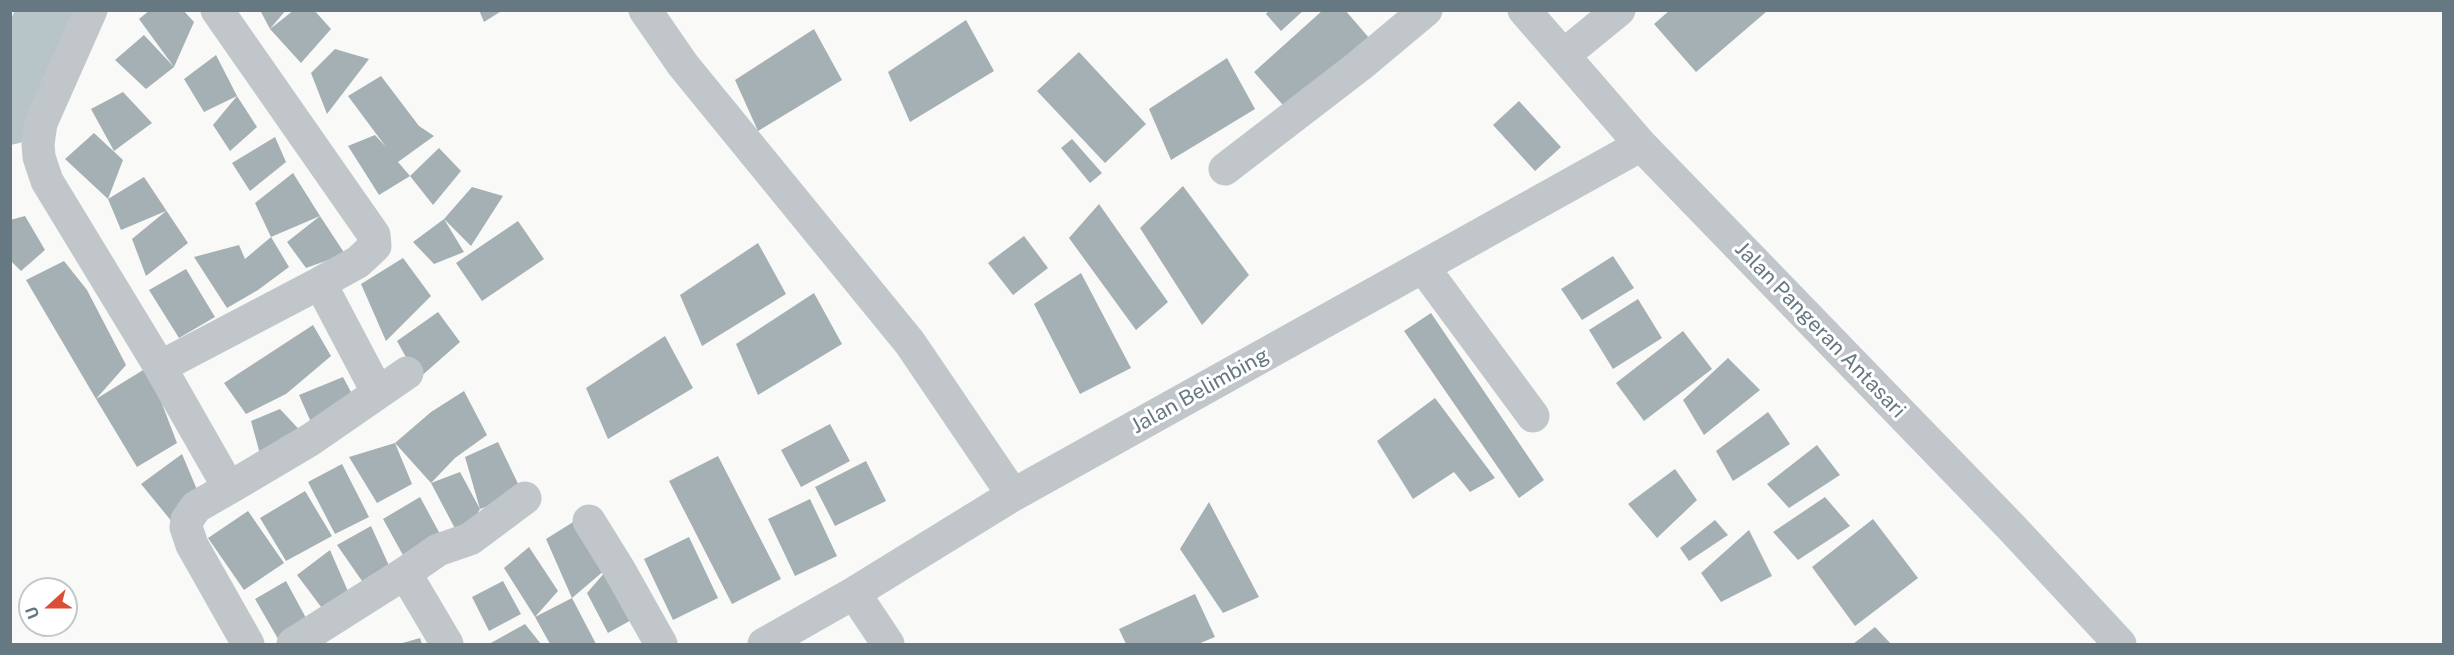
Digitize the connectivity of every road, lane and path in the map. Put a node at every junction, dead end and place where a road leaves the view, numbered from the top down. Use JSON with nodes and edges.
{"nodes":[{"id":1,"x":91,"y":10,"type":"edge"},
{"id":2,"x":217,"y":10,"type":"edge"},
{"id":3,"x":645,"y":10,"type":"edge"},
{"id":4,"x":1426,"y":10,"type":"edge"},
{"id":5,"x":1524,"y":10,"type":"edge"},
{"id":6,"x":1619,"y":10,"type":"edge"},
{"id":7,"x":1564,"y":55,"type":"junction"},
{"id":8,"x":1641,"y":145,"type":"junction"},
{"id":9,"x":1225,"y":169,"type":"dead end"},
{"id":10,"x":1423,"y":267,"type":"junction"},
{"id":11,"x":320,"y":283,"type":"junction"},
{"id":12,"x":160,"y":367,"type":"junction"},
{"id":13,"x":406,"y":373,"type":"dead end"},
{"id":14,"x":378,"y":393,"type":"junction"},
{"id":15,"x":1533,"y":416,"type":"dead end"},
{"id":16,"x":229,"y":488,"type":"junction"},
{"id":17,"x":1013,"y":495,"type":"junction"},
{"id":18,"x":525,"y":498,"type":"dead end"},
{"id":19,"x":588,"y":521,"type":"dead end"},
{"id":20,"x":405,"y":573,"type":"junction"},
{"id":21,"x":854,"y":593,"type":"junction"},
{"id":22,"x":248,"y":645,"type":"edge"},
{"id":23,"x":293,"y":645,"type":"edge"},
{"id":24,"x":447,"y":645,"type":"edge"},
{"id":25,"x":661,"y":645,"type":"edge"},
{"id":26,"x":764,"y":645,"type":"edge"},
{"id":27,"x":888,"y":645,"type":"edge"},
{"id":28,"x":2120,"y":645,"type":"edge"}],
"edges":[{"from":1,"to":12,"type":"street"},
{"from":2,"to":11,"type":"street"},
{"from":3,"to":17,"type":"street"},
{"from":4,"to":9,"type":"street"},
{"from":5,"to":7,"type":"street","name":"Jalan Pangeran Antasari"},
{"from":6,"to":7,"type":"street"},
{"from":7,"to":8,"type":"street","name":"Jalan Pangeran Antasari"},
{"from":8,"to":10,"type":"street","name":"Jalan Belimbing"},
{"from":8,"to":28,"type":"street","name":"Jalan Pangeran Antasari"},
{"from":10,"to":15,"type":"street"},
{"from":10,"to":17,"type":"street","name":"Jalan Belimbing"},
{"from":11,"to":12,"type":"street"},
{"from":11,"to":14,"type":"street"},
{"from":12,"to":16,"type":"street"},
{"from":13,"to":14,"type":"street"},
{"from":14,"to":16,"type":"street"},
{"from":16,"to":22,"type":"street"},
{"from":17,"to":21,"type":"street","name":"Jalan Belimbing"},
{"from":18,"to":20,"type":"street"},
{"from":19,"to":25,"type":"street"},
{"from":20,"to":23,"type":"street"},
{"from":20,"to":24,"type":"street"},
{"from":21,"to":26,"type":"street","name":"Jalan Belimbing"},
{"from":21,"to":27,"type":"street"}]}
